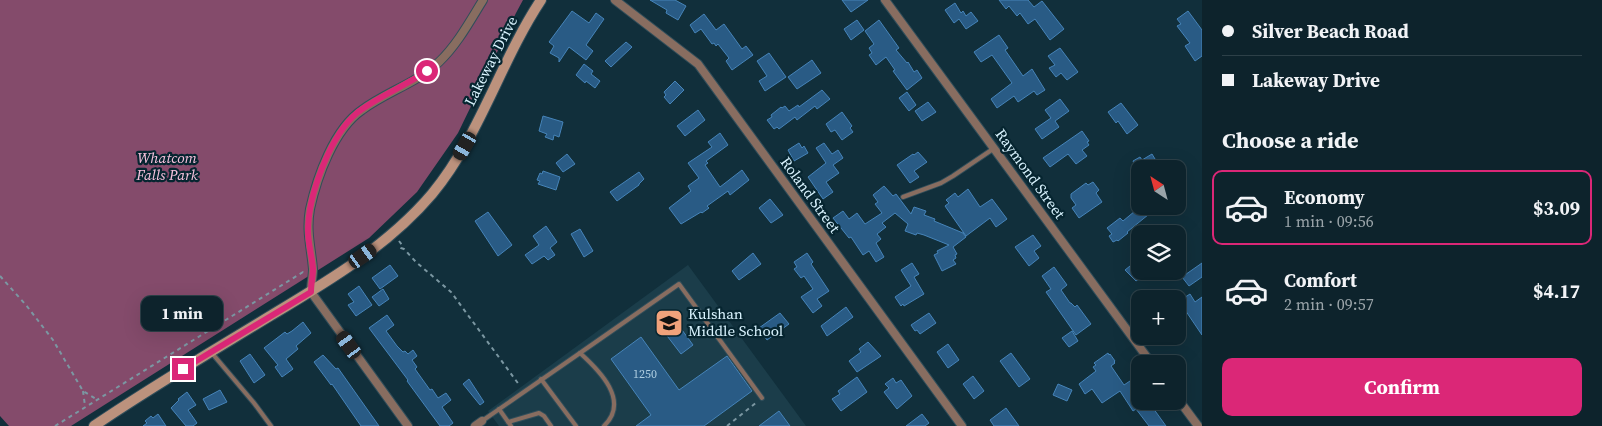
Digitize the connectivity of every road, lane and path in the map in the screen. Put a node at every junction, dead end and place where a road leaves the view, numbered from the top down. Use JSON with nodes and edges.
{"nodes":[{"id":1,"x":483,"y":0,"type":"edge"},
{"id":2,"x":541,"y":0,"type":"edge"},
{"id":3,"x":615,"y":0,"type":"edge"},
{"id":4,"x":885,"y":0,"type":"edge"},
{"id":5,"x":994,"y":148,"type":"junction"},
{"id":6,"x":903,"y":197,"type":"dead end"},
{"id":7,"x":399,"y":241,"type":"dead end"},
{"id":8,"x":306,"y":274,"type":"dead end"},
{"id":9,"x":0,"y":276,"type":"edge"},
{"id":10,"x":311,"y":292,"type":"junction"},
{"id":11,"x":211,"y":352,"type":"junction"},
{"id":12,"x":580,"y":353,"type":"junction"},
{"id":13,"x":1145,"y":355,"type":"edge"},
{"id":14,"x":541,"y":379,"type":"junction"},
{"id":15,"x":82,"y":391,"type":"junction"},
{"id":16,"x":524,"y":392,"type":"junction"},
{"id":17,"x":762,"y":398,"type":"joint"},
{"id":18,"x":96,"y":400,"type":"junction"},
{"id":19,"x":85,"y":407,"type":"junction"},
{"id":20,"x":498,"y":409,"type":"junction"},
{"id":21,"x":1186,"y":410,"type":"edge"},
{"id":22,"x":482,"y":421,"type":"joint"},
{"id":23,"x":510,"y":424,"type":"edge"},
{"id":24,"x":55,"y":426,"type":"edge"},
{"id":25,"x":94,"y":426,"type":"edge"},
{"id":26,"x":271,"y":426,"type":"edge"},
{"id":27,"x":408,"y":426,"type":"edge"},
{"id":28,"x":475,"y":426,"type":"edge"},
{"id":29,"x":551,"y":426,"type":"edge"},
{"id":30,"x":576,"y":426,"type":"edge"},
{"id":31,"x":604,"y":426,"type":"edge"},
{"id":32,"x":727,"y":426,"type":"edge"},
{"id":33,"x":962,"y":426,"type":"edge"},
{"id":34,"x":1198,"y":426,"type":"edge"}],
"edges":[{"from":1,"to":10,"type":"street"},
{"from":2,"to":10,"type":"main road","name":"Lakeway Drive"},
{"from":3,"to":33,"type":"street","name":"Roland Street"},
{"from":4,"to":5,"type":"street","name":"Raymond Street"},
{"from":5,"to":6,"type":"lane"},
{"from":5,"to":13,"type":"street","name":"Raymond Street"},
{"from":7,"to":16,"type":"path"},
{"from":8,"to":18,"type":"path"},
{"from":9,"to":15,"type":"path"},
{"from":10,"to":11,"type":"main road","name":"Lakeway Drive"},
{"from":10,"to":27,"type":"street"},
{"from":11,"to":25,"type":"main road","name":"Lakeway Drive"},
{"from":11,"to":26,"type":"lane"},
{"from":12,"to":14,"type":"lane"},
{"from":12,"to":17,"type":"lane"},
{"from":12,"to":31,"type":"lane"},
{"from":14,"to":16,"type":"lane"},
{"from":14,"to":30,"type":"lane"},
{"from":15,"to":18,"type":"path"},
{"from":15,"to":19,"type":"path"},
{"from":16,"to":20,"type":"lane"},
{"from":17,"to":32,"type":"path"},
{"from":18,"to":19,"type":"path"},
{"from":19,"to":24,"type":"path"},
{"from":20,"to":22,"type":"lane"},
{"from":20,"to":23,"type":"lane"},
{"from":21,"to":34,"type":"street"},
{"from":22,"to":28,"type":"street"},
{"from":23,"to":29,"type":"lane"}]}
